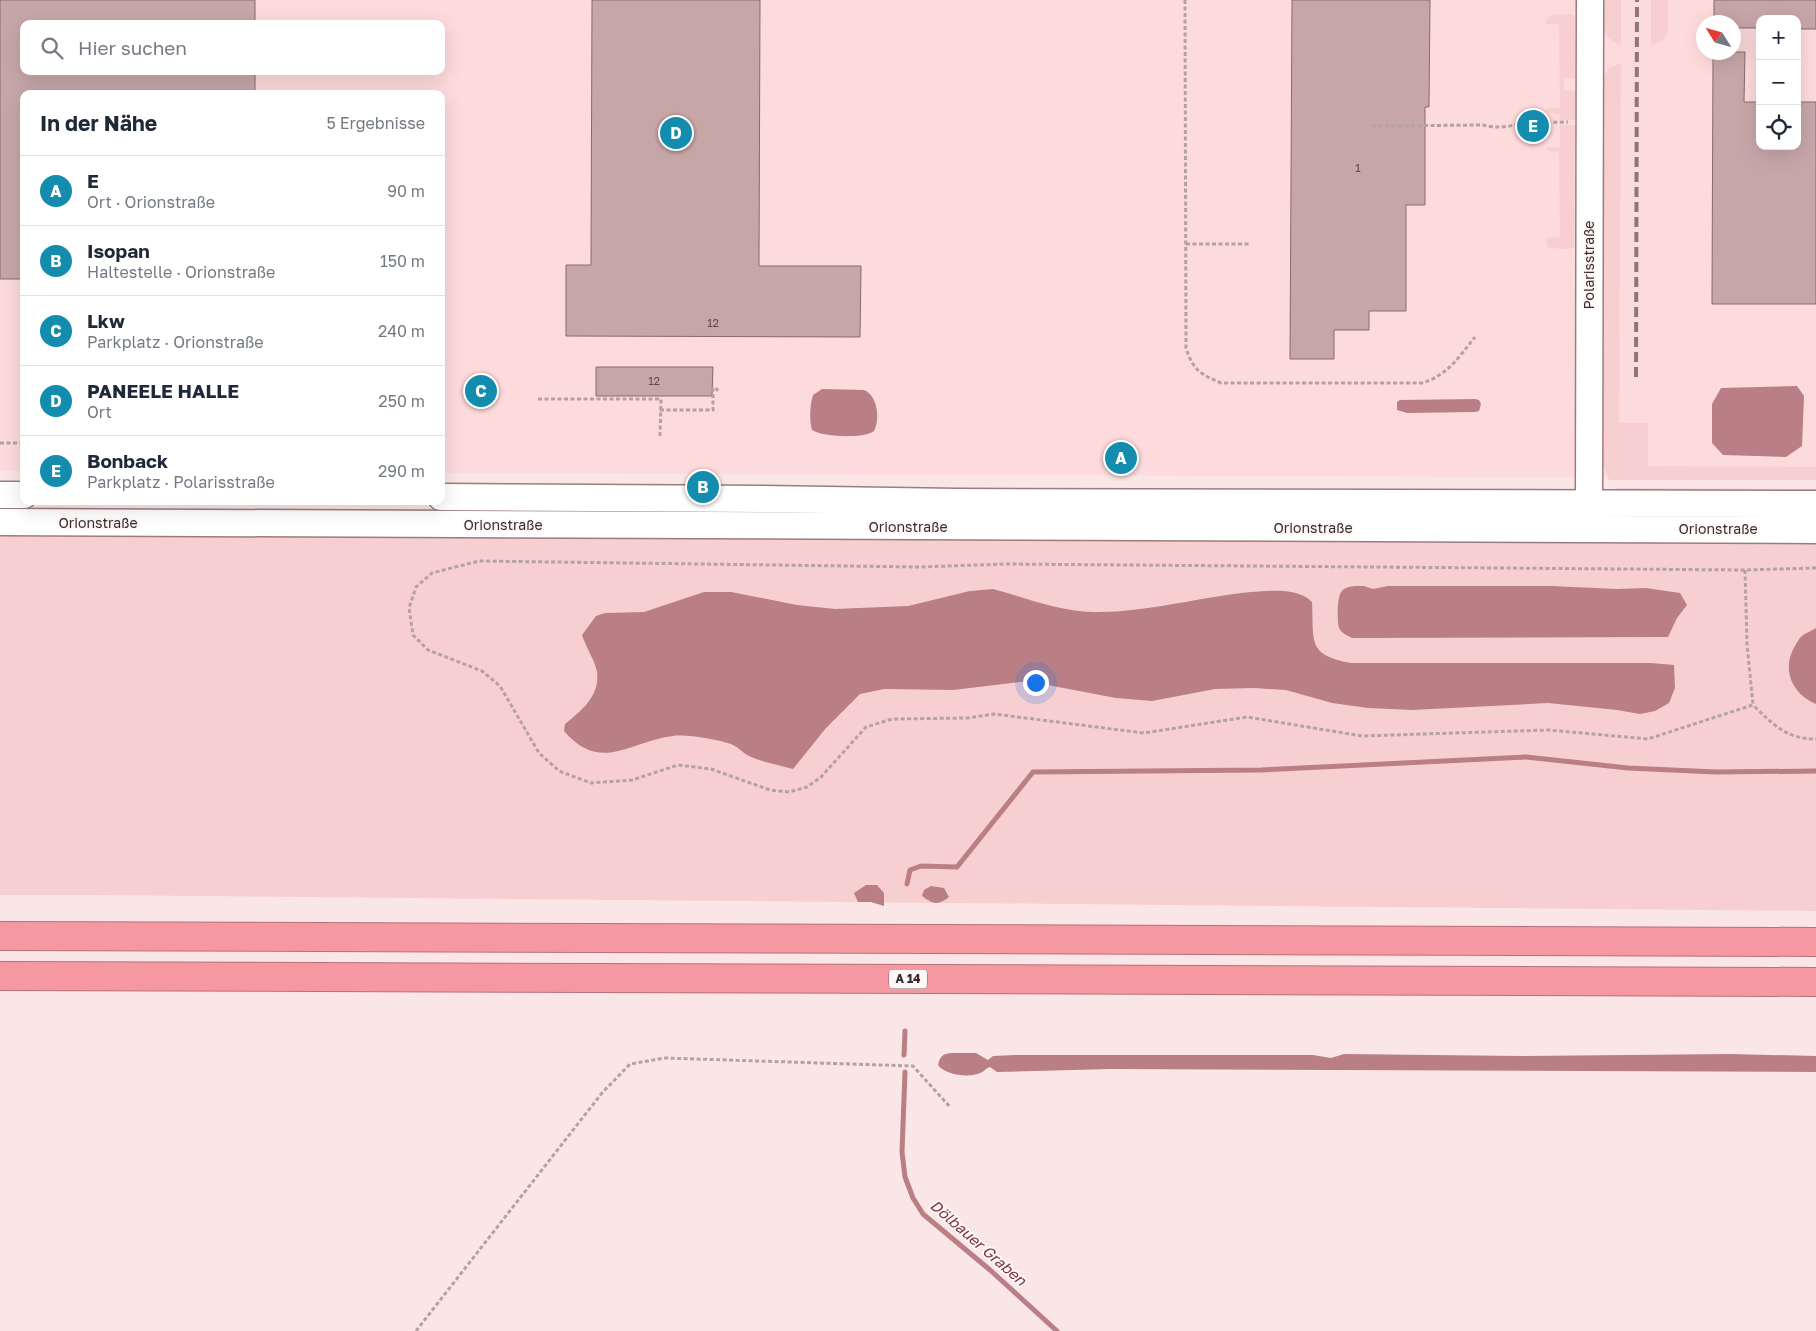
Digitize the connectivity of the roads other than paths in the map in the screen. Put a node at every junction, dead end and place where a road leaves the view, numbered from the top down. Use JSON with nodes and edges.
{"nodes":[{"id":1,"x":1590,"y":0,"type":"edge"},
{"id":2,"x":0,"y":495,"type":"edge"},
{"id":3,"x":20,"y":495,"type":"edge"},
{"id":4,"x":445,"y":498,"type":"edge"},
{"id":5,"x":1589,"y":503,"type":"junction"},
{"id":6,"x":1816,"y":504,"type":"edge"},
{"id":7,"x":0,"y":522,"type":"edge"},
{"id":8,"x":1589,"y":529,"type":"junction"},
{"id":9,"x":1816,"y":530,"type":"edge"},
{"id":10,"x":0,"y":936,"type":"edge"},
{"id":11,"x":1816,"y":942,"type":"edge"},
{"id":12,"x":0,"y":976,"type":"edge"},
{"id":13,"x":1816,"y":982,"type":"edge"}],
"edges":[{"from":1,"to":5,"type":"street","name":"Polarisstraße"},
{"from":2,"to":3,"type":"street"},
{"from":4,"to":5,"type":"street","name":"Orionstraße"},
{"from":5,"to":6,"type":"street","name":"Orionstraße"},
{"from":5,"to":8,"type":"street","name":"Polarisstraße"},
{"from":7,"to":8,"type":"street","name":"Orionstraße"},
{"from":8,"to":9,"type":"street","name":"Orionstraße"},
{"from":10,"to":11,"type":"highway"},
{"from":12,"to":13,"type":"highway","number":"A 14"}]}
